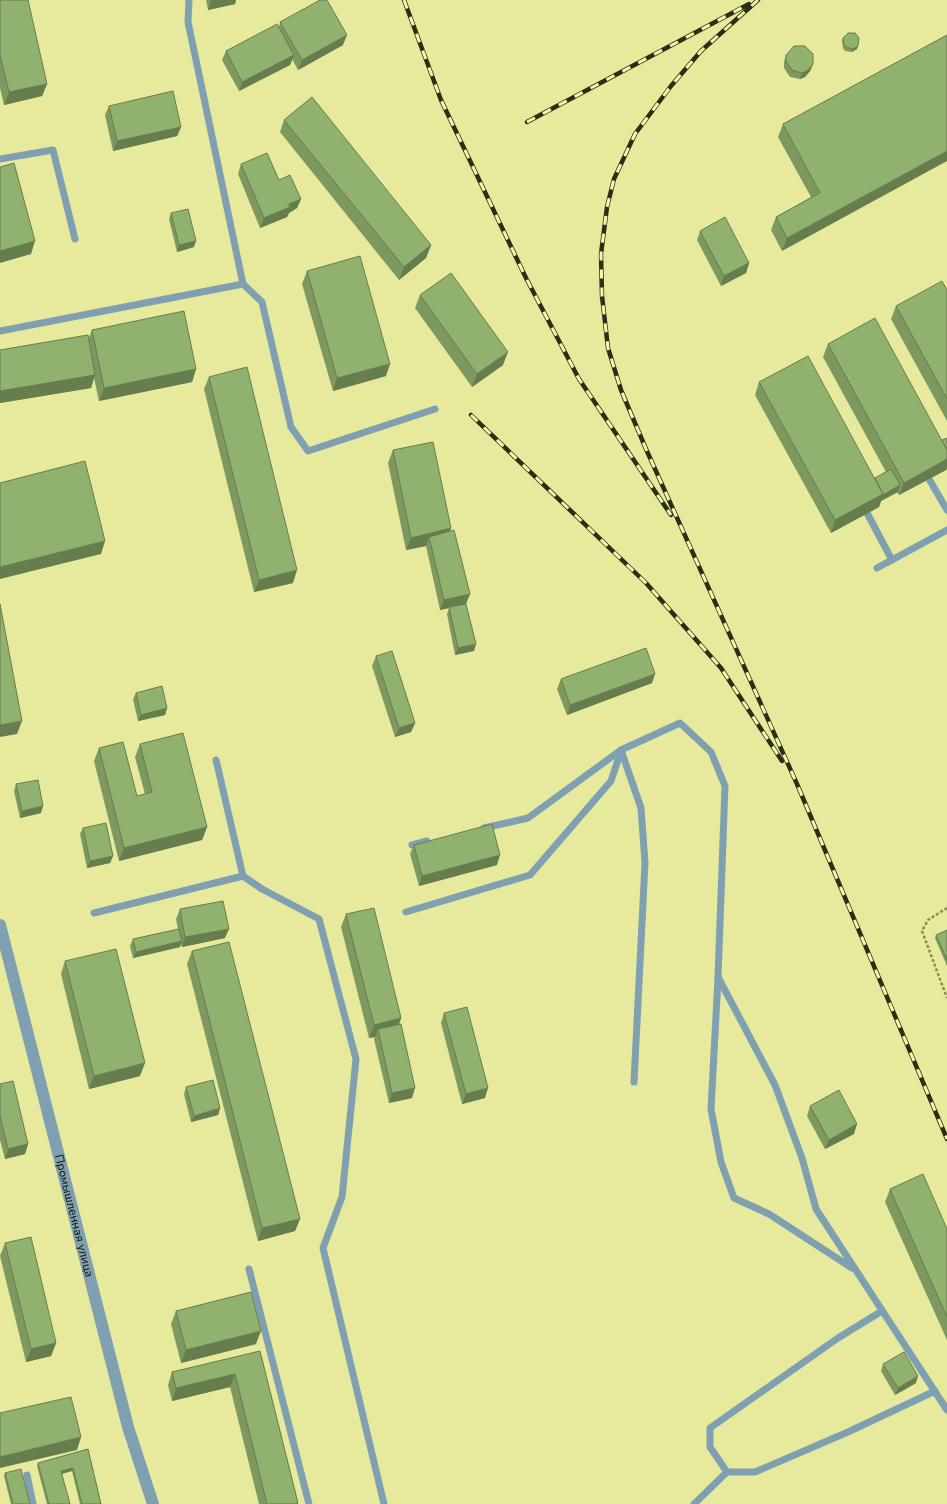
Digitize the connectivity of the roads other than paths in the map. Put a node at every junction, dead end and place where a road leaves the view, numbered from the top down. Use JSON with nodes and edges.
{"nodes":[{"id":1,"x":189,"y":0,"type":"edge"},
{"id":2,"x":0,"y":159,"type":"edge"},
{"id":3,"x":75,"y":239,"type":"dead end"},
{"id":4,"x":244,"y":284,"type":"junction"},
{"id":5,"x":0,"y":331,"type":"edge"},
{"id":6,"x":435,"y":409,"type":"dead end"},
{"id":7,"x":929,"y":479,"type":"edge"},
{"id":8,"x":947,"y":510,"type":"edge"},
{"id":9,"x":867,"y":513,"type":"edge"},
{"id":10,"x":947,"y":530,"type":"edge"},
{"id":11,"x":892,"y":560,"type":"junction"},
{"id":12,"x":877,"y":568,"type":"dead end"},
{"id":13,"x":621,"y":750,"type":"junction"},
{"id":14,"x":216,"y":760,"type":"dead end"},
{"id":15,"x":474,"y":831,"type":"edge"},
{"id":16,"x":435,"y":840,"type":"edge"},
{"id":17,"x":412,"y":845,"type":"dead end"},
{"id":18,"x":243,"y":876,"type":"junction"},
{"id":19,"x":406,"y":912,"type":"dead end"},
{"id":20,"x":94,"y":913,"type":"dead end"},
{"id":21,"x":0,"y":925,"type":"edge"},
{"id":22,"x":718,"y":977,"type":"junction"},
{"id":23,"x":634,"y":1082,"type":"dead end"},
{"id":24,"x":249,"y":1269,"type":"dead end"},
{"id":25,"x":856,"y":1270,"type":"junction"},
{"id":26,"x":882,"y":1311,"type":"junction"},
{"id":27,"x":935,"y":1391,"type":"junction"},
{"id":28,"x":947,"y":1410,"type":"edge"},
{"id":29,"x":727,"y":1472,"type":"junction"},
{"id":30,"x":27,"y":1476,"type":"dead end"},
{"id":31,"x":34,"y":1504,"type":"edge"},
{"id":32,"x":153,"y":1504,"type":"edge"},
{"id":33,"x":309,"y":1504,"type":"edge"},
{"id":34,"x":384,"y":1504,"type":"edge"},
{"id":35,"x":694,"y":1504,"type":"edge"}],
"edges":[{"from":1,"to":4,"type":"lane"},
{"from":2,"to":3,"type":"lane"},
{"from":4,"to":5,"type":"lane"},
{"from":4,"to":6,"type":"lane"},
{"from":7,"to":8,"type":"lane"},
{"from":9,"to":11,"type":"lane"},
{"from":10,"to":11,"type":"lane"},
{"from":11,"to":12,"type":"lane"},
{"from":13,"to":15,"type":"lane"},
{"from":13,"to":19,"type":"lane"},
{"from":13,"to":22,"type":"lane"},
{"from":13,"to":23,"type":"lane"},
{"from":14,"to":18,"type":"lane"},
{"from":16,"to":17,"type":"lane"},
{"from":18,"to":20,"type":"lane"},
{"from":18,"to":34,"type":"lane"},
{"from":21,"to":32,"type":"street","name":"Промышленная улица"},
{"from":22,"to":25,"type":"lane"},
{"from":22,"to":25,"type":"lane"},
{"from":24,"to":33,"type":"lane"},
{"from":25,"to":26,"type":"lane"},
{"from":26,"to":27,"type":"lane"},
{"from":26,"to":29,"type":"lane"},
{"from":27,"to":28,"type":"lane"},
{"from":27,"to":29,"type":"lane"},
{"from":29,"to":35,"type":"lane"},
{"from":30,"to":31,"type":"lane"}]}
